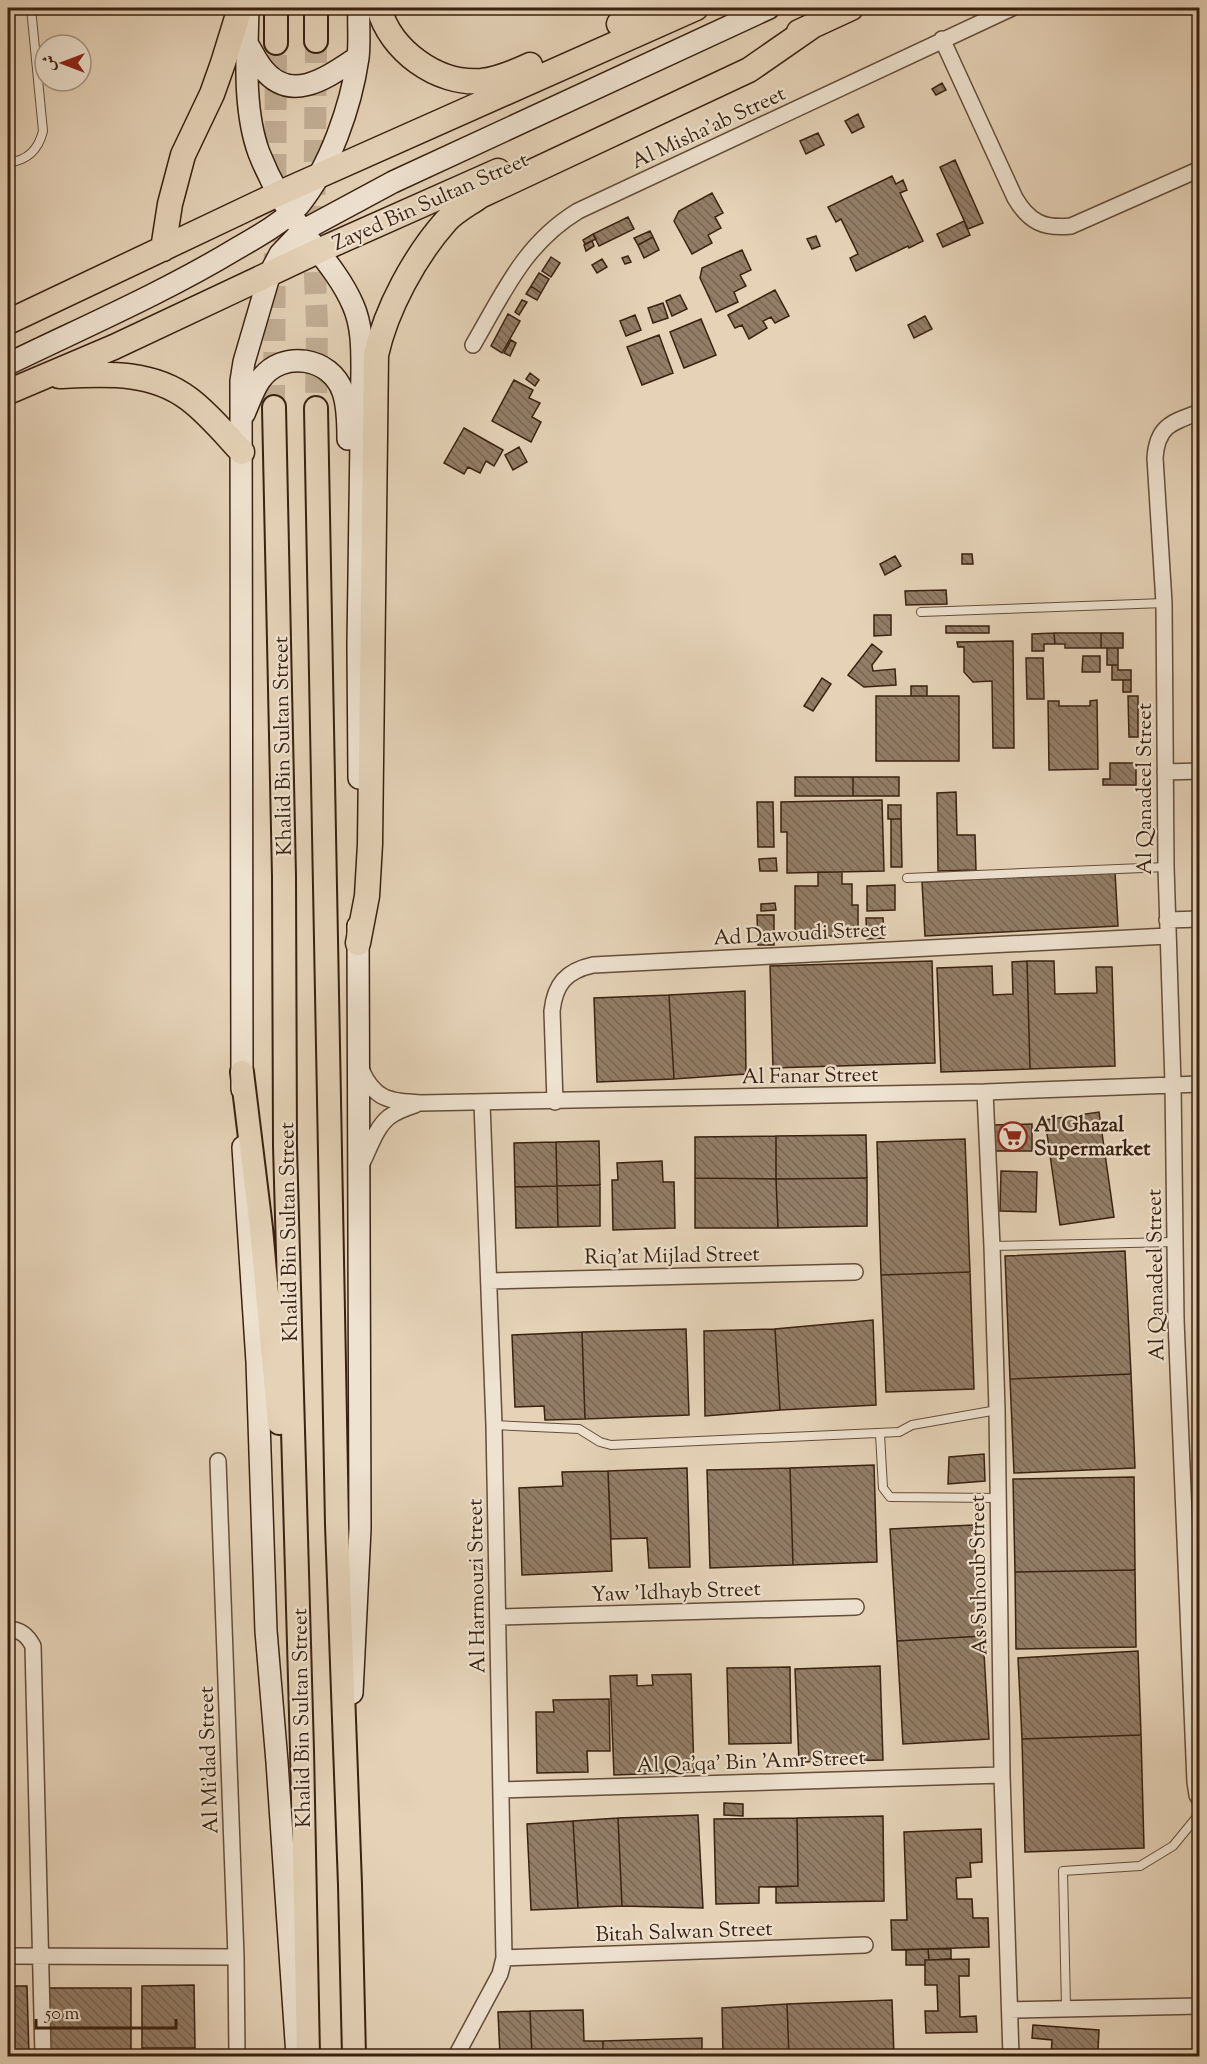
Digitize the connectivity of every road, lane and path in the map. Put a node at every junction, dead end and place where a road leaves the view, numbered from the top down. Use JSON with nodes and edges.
{"nodes":[{"id":1,"x":31,"y":8,"type":"edge"},
{"id":2,"x":240,"y":8,"type":"edge"},
{"id":3,"x":248,"y":8,"type":"edge"},
{"id":4,"x":276,"y":8,"type":"edge"},
{"id":5,"x":316,"y":8,"type":"edge"},
{"id":6,"x":359,"y":8,"type":"edge"},
{"id":7,"x":379,"y":8,"type":"edge"},
{"id":8,"x":655,"y":8,"type":"edge"},
{"id":9,"x":696,"y":8,"type":"edge"},
{"id":10,"x":769,"y":8,"type":"edge"},
{"id":11,"x":851,"y":8,"type":"edge"},
{"id":12,"x":1012,"y":8,"type":"edge"},
{"id":13,"x":814,"y":25,"type":"junction"},
{"id":14,"x":942,"y":39,"type":"junction"},
{"id":15,"x":316,"y":41,"type":"tunnel mouth"},
{"id":16,"x":276,"y":43,"type":"tunnel mouth"},
{"id":17,"x":247,"y":45,"type":"junction"},
{"id":18,"x":358,"y":57,"type":"junction"},
{"id":19,"x":8,"y":163,"type":"edge"},
{"id":20,"x":1200,"y":169,"type":"edge"},
{"id":21,"x":318,"y":177,"type":"junction"},
{"id":22,"x":285,"y":203,"type":"junction"},
{"id":23,"x":303,"y":231,"type":"junction"},
{"id":24,"x":163,"y":249,"type":"junction"},
{"id":25,"x":318,"y":251,"type":"junction"},
{"id":26,"x":270,"y":273,"type":"junction"},
{"id":27,"x":8,"y":322,"type":"edge"},
{"id":28,"x":473,"y":345,"type":"dead end"},
{"id":29,"x":8,"y":364,"type":"edge"},
{"id":30,"x":42,"y":377,"type":"junction"},
{"id":31,"x":8,"y":392,"type":"edge"},
{"id":32,"x":274,"y":407,"type":"tunnel mouth"},
{"id":33,"x":316,"y":408,"type":"tunnel mouth"},
{"id":34,"x":1200,"y":412,"type":"edge"},
{"id":35,"x":241,"y":421,"type":"junction"},
{"id":36,"x":242,"y":452,"type":"junction"},
{"id":37,"x":1164,"y":603,"type":"junction"},
{"id":38,"x":921,"y":612,"type":"dead end"},
{"id":39,"x":1200,"y":771,"type":"edge"},
{"id":40,"x":1165,"y":772,"type":"junction"},
{"id":41,"x":359,"y":780,"type":"junction"},
{"id":42,"x":1166,"y":867,"type":"junction"},
{"id":43,"x":907,"y":878,"type":"dead end"},
{"id":44,"x":1200,"y":919,"type":"edge"},
{"id":45,"x":1167,"y":920,"type":"junction"},
{"id":46,"x":1168,"y":936,"type":"junction"},
{"id":47,"x":358,"y":943,"type":"junction"},
{"id":48,"x":358,"y":1063,"type":"junction"},
{"id":49,"x":242,"y":1072,"type":"junction"},
{"id":50,"x":1200,"y":1083,"type":"edge"},
{"id":51,"x":1173,"y":1084,"type":"junction"},
{"id":52,"x":985,"y":1092,"type":"junction"},
{"id":53,"x":555,"y":1102,"type":"junction"},
{"id":54,"x":421,"y":1103,"type":"junction"},
{"id":55,"x":482,"y":1103,"type":"junction"},
{"id":56,"x":359,"y":1168,"type":"junction"},
{"id":57,"x":1175,"y":1242,"type":"junction"},
{"id":58,"x":992,"y":1246,"type":"junction"},
{"id":59,"x":855,"y":1272,"type":"dead end"},
{"id":60,"x":489,"y":1281,"type":"junction"},
{"id":61,"x":997,"y":1410,"type":"junction"},
{"id":62,"x":494,"y":1425,"type":"junction"},
{"id":63,"x":880,"y":1434,"type":"junction"},
{"id":64,"x":218,"y":1461,"type":"dead end"},
{"id":65,"x":998,"y":1498,"type":"junction"},
{"id":66,"x":856,"y":1607,"type":"dead end"},
{"id":67,"x":498,"y":1617,"type":"junction"},
{"id":68,"x":8,"y":1629,"type":"edge"},
{"id":69,"x":302,"y":1750,"type":"junction"},
{"id":70,"x":1002,"y":1775,"type":"junction"},
{"id":71,"x":501,"y":1790,"type":"junction"},
{"id":72,"x":347,"y":1798,"type":"junction"},
{"id":73,"x":1200,"y":1800,"type":"edge"},
{"id":74,"x":1200,"y":1813,"type":"edge"},
{"id":75,"x":865,"y":1945,"type":"dead end"},
{"id":76,"x":42,"y":1955,"type":"junction"},
{"id":77,"x":8,"y":1956,"type":"edge"},
{"id":78,"x":236,"y":1957,"type":"junction"},
{"id":79,"x":504,"y":1958,"type":"junction"},
{"id":80,"x":1200,"y":2006,"type":"edge"},
{"id":81,"x":1066,"y":2007,"type":"junction"},
{"id":82,"x":1010,"y":2010,"type":"junction"},
{"id":83,"x":43,"y":2056,"type":"edge"},
{"id":84,"x":237,"y":2056,"type":"edge"},
{"id":85,"x":297,"y":2056,"type":"edge"},
{"id":86,"x":308,"y":2056,"type":"edge"},
{"id":87,"x":354,"y":2056,"type":"edge"},
{"id":88,"x":456,"y":2056,"type":"edge"},
{"id":89,"x":1011,"y":2056,"type":"edge"}],
"edges":[{"from":1,"to":19,"type":"lane"},
{"from":2,"to":24,"type":"highway"},
{"from":3,"to":17,"type":"main road"},
{"from":4,"to":16,"type":"main road"},
{"from":5,"to":15,"type":"main road"},
{"from":6,"to":18,"type":"main road"},
{"from":7,"to":8,"type":"highway"},
{"from":9,"to":21,"type":"highway"},
{"from":10,"to":23,"type":"main road"},
{"from":11,"to":13,"type":"highway","name":"Zayed Bin Sultan Street"},
{"from":12,"to":14,"type":"street","name":"Al Misha'ab Street"},
{"from":13,"to":25,"type":"highway","name":"Zayed Bin Sultan Street"},
{"from":13,"to":47,"type":"highway"},
{"from":14,"to":20,"type":"street"},
{"from":14,"to":28,"type":"street","name":"Al Misha'ab Street"},
{"from":17,"to":18,"type":"main road"},
{"from":17,"to":22,"type":"main road"},
{"from":18,"to":21,"type":"main road"},
{"from":21,"to":22,"type":"highway"},
{"from":22,"to":23,"type":"main road"},
{"from":22,"to":24,"type":"highway"},
{"from":22,"to":29,"type":"main road"},
{"from":23,"to":25,"type":"main road"},
{"from":23,"to":26,"type":"main road"},
{"from":24,"to":27,"type":"highway"},
{"from":25,"to":26,"type":"highway","name":"Zayed Bin Sultan Street"},
{"from":25,"to":41,"type":"main road"},
{"from":26,"to":30,"type":"highway","name":"Zayed Bin Sultan Street"},
{"from":26,"to":35,"type":"main road"},
{"from":30,"to":31,"type":"highway","name":"Zayed Bin Sultan Street"},
{"from":30,"to":36,"type":"highway"},
{"from":32,"to":69,"type":"main road","name":"Khalid Bin Sultan Street"},
{"from":33,"to":72,"type":"main road","name":"Khalid Bin Sultan Street"},
{"from":34,"to":37,"type":"street","name":"Al Qanadeel Street"},
{"from":35,"to":36,"type":"main road"},
{"from":35,"to":41,"type":"main road"},
{"from":36,"to":49,"type":"main road"},
{"from":37,"to":38,"type":"lane"},
{"from":37,"to":40,"type":"street","name":"Al Qanadeel Street"},
{"from":39,"to":40,"type":"street"},
{"from":40,"to":42,"type":"street","name":"Al Qanadeel Street"},
{"from":41,"to":47,"type":"main road"},
{"from":42,"to":43,"type":"lane"},
{"from":42,"to":45,"type":"street","name":"Al Qanadeel Street"},
{"from":44,"to":45,"type":"street"},
{"from":45,"to":46,"type":"street","name":"Al Qanadeel Street"},
{"from":46,"to":51,"type":"street","name":"Al Qanadeel Street"},
{"from":46,"to":53,"type":"street","name":"Ad Dawoudi Street"},
{"from":47,"to":48,"type":"main road"},
{"from":48,"to":54,"type":"street","name":"Al Fanar Street"},
{"from":48,"to":56,"type":"main road"},
{"from":49,"to":69,"type":"main road"},
{"from":49,"to":85,"type":"main road"},
{"from":50,"to":51,"type":"street","name":"Al Fanar Street"},
{"from":51,"to":52,"type":"street","name":"Al Fanar Street"},
{"from":51,"to":57,"type":"street","name":"Al Qanadeel Street"},
{"from":52,"to":53,"type":"street","name":"Al Fanar Street"},
{"from":52,"to":58,"type":"street","name":"As Suhoub Street"},
{"from":53,"to":55,"type":"street","name":"Al Fanar Street"},
{"from":54,"to":55,"type":"street","name":"Al Fanar Street"},
{"from":54,"to":56,"type":"street","name":"Al Fanar Street"},
{"from":55,"to":60,"type":"street","name":"Al Harmouzi Street"},
{"from":56,"to":72,"type":"main road"},
{"from":57,"to":58,"type":"lane"},
{"from":57,"to":73,"type":"street","name":"Al Qanadeel Street"},
{"from":58,"to":61,"type":"street","name":"As Suhoub Street"},
{"from":59,"to":60,"type":"street","name":"Riq'at Mijlad Street"},
{"from":60,"to":62,"type":"street","name":"Al Harmouzi Street"},
{"from":61,"to":63,"type":"lane"},
{"from":61,"to":65,"type":"street","name":"As Suhoub Street"},
{"from":62,"to":63,"type":"lane"},
{"from":62,"to":67,"type":"street","name":"Al Harmouzi Street"},
{"from":63,"to":65,"type":"lane"},
{"from":64,"to":78,"type":"street","name":"Al Mi'dad Street"},
{"from":65,"to":70,"type":"street","name":"As Suhoub Street"},
{"from":66,"to":67,"type":"street","name":"Yaw 'Idhayb Street"},
{"from":67,"to":71,"type":"street","name":"Al Harmouzi Street"},
{"from":68,"to":76,"type":"street"},
{"from":69,"to":86,"type":"main road","name":"Khalid Bin Sultan Street"},
{"from":70,"to":71,"type":"street","name":"Al Qa'qa' Bin 'Amr Street"},
{"from":70,"to":82,"type":"street","name":"As Suhoub Street"},
{"from":71,"to":79,"type":"street","name":"Al Harmouzi Street"},
{"from":72,"to":87,"type":"main road","name":"Khalid Bin Sultan Street"},
{"from":74,"to":81,"type":"lane"},
{"from":75,"to":79,"type":"street","name":"Bitah Salwan Street"},
{"from":76,"to":77,"type":"street"},
{"from":76,"to":78,"type":"street"},
{"from":76,"to":83,"type":"street"},
{"from":78,"to":84,"type":"street","name":"Al Mi'dad Street"},
{"from":79,"to":88,"type":"street","name":"Al Harmouzi Street"},
{"from":80,"to":81,"type":"street"},
{"from":81,"to":82,"type":"street"},
{"from":82,"to":89,"type":"street","name":"As Suhoub Street"}]}
